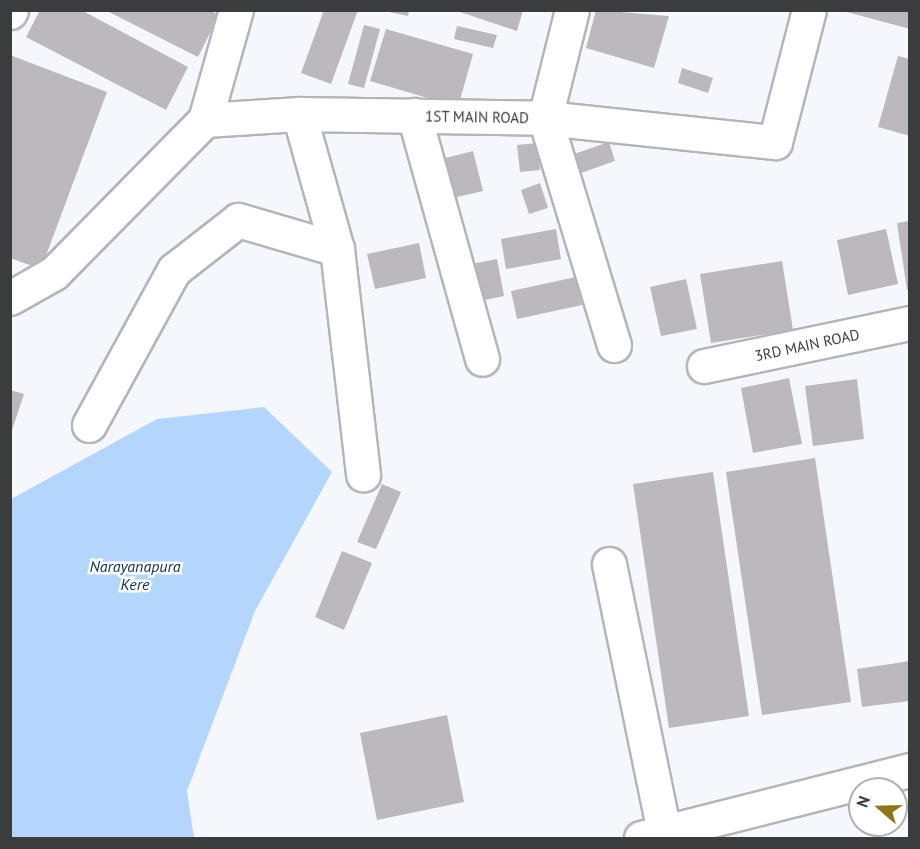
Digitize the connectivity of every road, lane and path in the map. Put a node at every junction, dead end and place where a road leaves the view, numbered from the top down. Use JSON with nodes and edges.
{"nodes":[{"id":1,"x":236,"y":10,"type":"edge"},
{"id":2,"x":572,"y":10,"type":"edge"},
{"id":3,"x":808,"y":10,"type":"edge"},
{"id":4,"x":299,"y":114,"type":"junction"},
{"id":5,"x":414,"y":116,"type":"junction"},
{"id":6,"x":545,"y":118,"type":"junction"},
{"id":7,"x":206,"y":120,"type":"junction"},
{"id":8,"x":337,"y":249,"type":"junction"},
{"id":9,"x":10,"y":298,"type":"edge"},
{"id":10,"x":909,"y":324,"type":"edge"},
{"id":11,"x":614,"y":345,"type":"dead end"},
{"id":12,"x":482,"y":359,"type":"dead end"},
{"id":13,"x":704,"y":366,"type":"dead end"},
{"id":14,"x":89,"y":425,"type":"dead end"},
{"id":15,"x":363,"y":475,"type":"dead end"},
{"id":16,"x":609,"y":564,"type":"dead end"},
{"id":17,"x":909,"y":770,"type":"edge"},
{"id":18,"x":653,"y":836,"type":"edge"}],
"edges":[{"from":1,"to":7,"type":"street"},
{"from":2,"to":6,"type":"street","name":"1ST MAIN ROAD"},
{"from":3,"to":6,"type":"street"},
{"from":4,"to":5,"type":"street","name":"1ST MAIN ROAD"},
{"from":4,"to":7,"type":"street","name":"1ST MAIN ROAD"},
{"from":4,"to":8,"type":"street"},
{"from":5,"to":6,"type":"street","name":"1ST MAIN ROAD"},
{"from":5,"to":12,"type":"street"},
{"from":6,"to":11,"type":"street"},
{"from":7,"to":9,"type":"street"},
{"from":8,"to":14,"type":"street"},
{"from":8,"to":15,"type":"street"},
{"from":10,"to":13,"type":"street","name":"3RD MAIN ROAD"},
{"from":16,"to":18,"type":"street"},
{"from":17,"to":18,"type":"street"}]}
